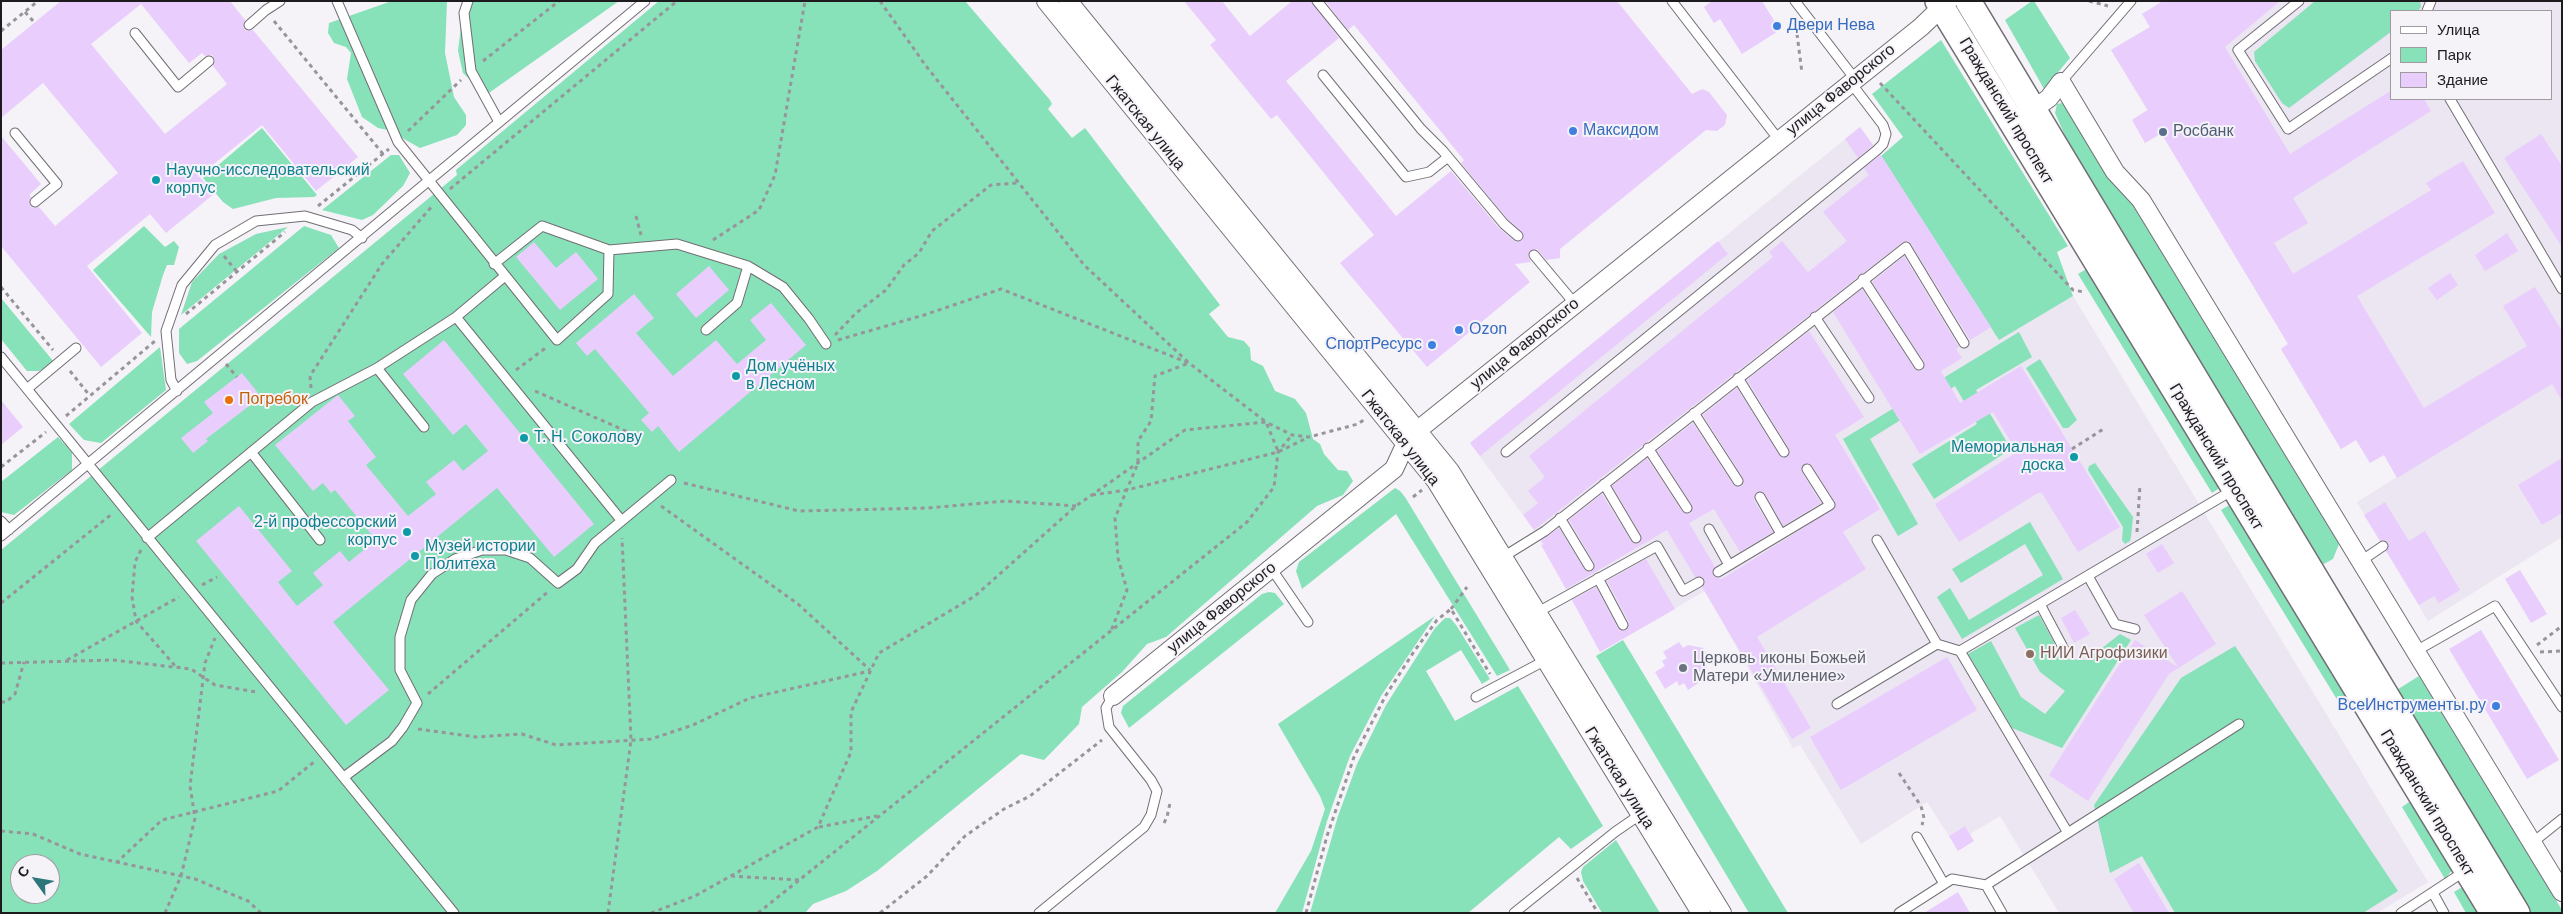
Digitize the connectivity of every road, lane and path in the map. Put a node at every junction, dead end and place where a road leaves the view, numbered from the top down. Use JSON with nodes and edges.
{"nodes":[{"id":1,"x":38,"y":1,"type":"edge"},
{"id":2,"x":337,"y":1,"type":"edge"},
{"id":3,"x":468,"y":1,"type":"edge"},
{"id":4,"x":559,"y":1,"type":"edge"},
{"id":5,"x":645,"y":1,"type":"edge"},
{"id":6,"x":677,"y":1,"type":"edge"},
{"id":7,"x":805,"y":1,"type":"edge"},
{"id":8,"x":880,"y":1,"type":"edge"},
{"id":9,"x":1046,"y":1,"type":"edge"},
{"id":10,"x":1068,"y":1,"type":"edge"},
{"id":11,"x":1317,"y":1,"type":"edge"},
{"id":12,"x":1672,"y":1,"type":"edge"},
{"id":13,"x":1968,"y":1,"type":"edge"},
{"id":14,"x":2089,"y":1,"type":"edge"},
{"id":15,"x":2131,"y":1,"type":"edge"},
{"id":16,"x":2299,"y":1,"type":"edge"},
{"id":17,"x":1943,"y":3,"type":"edge"},
{"id":18,"x":272,"y":4,"type":"edge"},
{"id":19,"x":1798,"y":4,"type":"edge"},
{"id":20,"x":2123,"y":11,"type":"junction"},
{"id":21,"x":24,"y":12,"type":"junction"},
{"id":22,"x":35,"y":23,"type":"dead end"},
{"id":23,"x":249,"y":25,"type":"dead end"},
{"id":24,"x":1,"y":31,"type":"edge"},
{"id":25,"x":135,"y":33,"type":"dead end"},
{"id":26,"x":2390,"y":59,"type":"edge"},
{"id":27,"x":209,"y":61,"type":"dead end"},
{"id":28,"x":471,"y":71,"type":"junction"},
{"id":29,"x":1802,"y":73,"type":"dead end"},
{"id":30,"x":1323,"y":75,"type":"dead end"},
{"id":31,"x":1853,"y":81,"type":"junction"},
{"id":32,"x":2061,"y":82,"type":"junction"},
{"id":33,"x":1880,"y":83,"type":"dead end"},
{"id":34,"x":2451,"y":100,"type":"edge"},
{"id":35,"x":2034,"y":109,"type":"junction"},
{"id":36,"x":499,"y":122,"type":"junction"},
{"id":37,"x":15,"y":133,"type":"dead end"},
{"id":38,"x":1779,"y":140,"type":"junction"},
{"id":39,"x":398,"y":142,"type":"junction"},
{"id":40,"x":383,"y":154,"type":"junction"},
{"id":41,"x":1448,"y":157,"type":"junction"},
{"id":42,"x":429,"y":179,"type":"junction"},
{"id":43,"x":1017,"y":183,"type":"junction"},
{"id":44,"x":441,"y":196,"type":"junction"},
{"id":45,"x":35,"y":202,"type":"dead end"},
{"id":46,"x":305,"y":216,"type":"junction"},
{"id":47,"x":636,"y":216,"type":"dead end"},
{"id":48,"x":1518,"y":236,"type":"dead end"},
{"id":49,"x":362,"y":238,"type":"junction"},
{"id":50,"x":640,"y":247,"type":"junction"},
{"id":51,"x":609,"y":250,"type":"junction"},
{"id":52,"x":698,"y":250,"type":"junction"},
{"id":53,"x":1534,"y":255,"type":"dead end"},
{"id":54,"x":224,"y":256,"type":"dead end"},
{"id":55,"x":494,"y":264,"type":"junction"},
{"id":56,"x":748,"y":266,"type":"junction"},
{"id":57,"x":237,"y":272,"type":"dead end"},
{"id":58,"x":505,"y":276,"type":"junction"},
{"id":59,"x":1863,"y":279,"type":"junction"},
{"id":60,"x":1,"y":287,"type":"edge"},
{"id":61,"x":2562,"y":289,"type":"edge"},
{"id":62,"x":2084,"y":292,"type":"dead end"},
{"id":63,"x":1575,"y":304,"type":"junction"},
{"id":64,"x":456,"y":317,"type":"junction"},
{"id":65,"x":1815,"y":317,"type":"junction"},
{"id":66,"x":706,"y":330,"type":"dead end"},
{"id":67,"x":557,"y":340,"type":"junction"},
{"id":68,"x":1964,"y":343,"type":"dead end"},
{"id":69,"x":826,"y":344,"type":"junction"},
{"id":70,"x":76,"y":348,"type":"dead end"},
{"id":71,"x":1,"y":357,"type":"edge"},
{"id":72,"x":61,"y":361,"type":"junction"},
{"id":73,"x":1189,"y":363,"type":"junction"},
{"id":74,"x":1919,"y":365,"type":"dead end"},
{"id":75,"x":377,"y":368,"type":"junction"},
{"id":76,"x":506,"y":378,"type":"junction"},
{"id":77,"x":1738,"y":378,"type":"junction"},
{"id":78,"x":27,"y":389,"type":"junction"},
{"id":79,"x":177,"y":391,"type":"junction"},
{"id":80,"x":90,"y":396,"type":"dead end"},
{"id":81,"x":1869,"y":398,"type":"dead end"},
{"id":82,"x":312,"y":402,"type":"junction"},
{"id":83,"x":1694,"y":412,"type":"junction"},
{"id":84,"x":1266,"y":422,"type":"junction"},
{"id":85,"x":1358,"y":424,"type":"dead end"},
{"id":86,"x":424,"y":427,"type":"dead end"},
{"id":87,"x":2105,"y":428,"type":"dead end"},
{"id":88,"x":634,"y":435,"type":"dead end"},
{"id":89,"x":1292,"y":435,"type":"junction"},
{"id":90,"x":1412,"y":436,"type":"junction"},
{"id":91,"x":1309,"y":437,"type":"junction"},
{"id":92,"x":1648,"y":448,"type":"junction"},
{"id":93,"x":2072,"y":449,"type":"dead end"},
{"id":94,"x":251,"y":452,"type":"junction"},
{"id":95,"x":1278,"y":452,"type":"junction"},
{"id":96,"x":1506,"y":452,"type":"dead end"},
{"id":97,"x":1784,"y":452,"type":"dead end"},
{"id":98,"x":1138,"y":463,"type":"junction"},
{"id":99,"x":88,"y":465,"type":"junction"},
{"id":100,"x":1807,"y":469,"type":"dead end"},
{"id":101,"x":671,"y":480,"type":"joint"},
{"id":102,"x":1738,"y":480,"type":"dead end"},
{"id":103,"x":1604,"y":484,"type":"junction"},
{"id":104,"x":2140,"y":486,"type":"dead end"},
{"id":105,"x":2236,"y":489,"type":"junction"},
{"id":106,"x":1127,"y":490,"type":"junction"},
{"id":107,"x":1091,"y":495,"type":"junction"},
{"id":108,"x":1760,"y":497,"type":"dead end"},
{"id":109,"x":649,"y":498,"type":"junction"},
{"id":110,"x":122,"y":506,"type":"junction"},
{"id":111,"x":1076,"y":506,"type":"junction"},
{"id":112,"x":1687,"y":508,"type":"dead end"},
{"id":113,"x":1560,"y":518,"type":"junction"},
{"id":114,"x":621,"y":520,"type":"junction"},
{"id":115,"x":1,"y":521,"type":"edge"},
{"id":116,"x":1709,"y":529,"type":"dead end"},
{"id":117,"x":9,"y":530,"type":"junction"},
{"id":118,"x":1781,"y":534,"type":"junction"},
{"id":119,"x":1,"y":536,"type":"edge"},
{"id":120,"x":147,"y":538,"type":"junction"},
{"id":121,"x":1636,"y":538,"type":"dead end"},
{"id":122,"x":320,"y":540,"type":"dead end"},
{"id":123,"x":1877,"y":540,"type":"dead end"},
{"id":124,"x":2383,"y":546,"type":"dead end"},
{"id":125,"x":2136,"y":548,"type":"junction"},
{"id":126,"x":1503,"y":557,"type":"junction"},
{"id":127,"x":2361,"y":561,"type":"junction"},
{"id":128,"x":1729,"y":565,"type":"junction"},
{"id":129,"x":1589,"y":566,"type":"dead end"},
{"id":130,"x":1271,"y":568,"type":"junction"},
{"id":131,"x":1718,"y":572,"type":"dead end"},
{"id":132,"x":2088,"y":576,"type":"junction"},
{"id":133,"x":217,"y":577,"type":"dead end"},
{"id":134,"x":1598,"y":578,"type":"junction"},
{"id":135,"x":1699,"y":582,"type":"dead end"},
{"id":136,"x":558,"y":583,"type":"junction"},
{"id":137,"x":1467,"y":587,"type":"dead end"},
{"id":138,"x":191,"y":591,"type":"junction"},
{"id":139,"x":1,"y":603,"type":"edge"},
{"id":140,"x":2040,"y":604,"type":"junction"},
{"id":141,"x":1451,"y":609,"type":"junction"},
{"id":142,"x":1538,"y":612,"type":"junction"},
{"id":143,"x":136,"y":621,"type":"junction"},
{"id":144,"x":1308,"y":622,"type":"dead end"},
{"id":145,"x":1622,"y":625,"type":"dead end"},
{"id":146,"x":220,"y":626,"type":"junction"},
{"id":147,"x":2562,"y":626,"type":"edge"},
{"id":148,"x":2135,"y":629,"type":"dead end"},
{"id":149,"x":1111,"y":631,"type":"junction"},
{"id":150,"x":1937,"y":644,"type":"junction"},
{"id":151,"x":1960,"y":651,"type":"junction"},
{"id":152,"x":2065,"y":651,"type":"dead end"},
{"id":153,"x":2416,"y":651,"type":"junction"},
{"id":154,"x":2526,"y":653,"type":"junction"},
{"id":155,"x":1546,"y":660,"type":"junction"},
{"id":156,"x":65,"y":661,"type":"junction"},
{"id":157,"x":24,"y":662,"type":"junction"},
{"id":158,"x":1,"y":663,"type":"edge"},
{"id":159,"x":176,"y":667,"type":"junction"},
{"id":160,"x":870,"y":670,"type":"junction"},
{"id":161,"x":204,"y":677,"type":"junction"},
{"id":162,"x":1497,"y":686,"type":"junction"},
{"id":163,"x":276,"y":695,"type":"junction"},
{"id":164,"x":1114,"y":696,"type":"joint"},
{"id":165,"x":1476,"y":697,"type":"dead end"},
{"id":166,"x":1,"y":702,"type":"edge"},
{"id":167,"x":417,"y":704,"type":"junction"},
{"id":168,"x":1838,"y":704,"type":"dead end"},
{"id":169,"x":2562,"y":707,"type":"edge"},
{"id":170,"x":2239,"y":724,"type":"dead end"},
{"id":171,"x":403,"y":728,"type":"junction"},
{"id":172,"x":1112,"y":731,"type":"junction"},
{"id":173,"x":631,"y":740,"type":"junction"},
{"id":174,"x":324,"y":754,"type":"junction"},
{"id":175,"x":1899,"y":774,"type":"dead end"},
{"id":176,"x":344,"y":777,"type":"junction"},
{"id":177,"x":1169,"y":796,"type":"dead end"},
{"id":178,"x":194,"y":812,"type":"junction"},
{"id":179,"x":1641,"y":814,"type":"junction"},
{"id":180,"x":879,"y":816,"type":"junction"},
{"id":181,"x":2562,"y":819,"type":"edge"},
{"id":182,"x":818,"y":827,"type":"junction"},
{"id":183,"x":1160,"y":828,"type":"dead end"},
{"id":184,"x":1,"y":831,"type":"edge"},
{"id":185,"x":2068,"y":833,"type":"junction"},
{"id":186,"x":1917,"y":837,"type":"joint"},
{"id":187,"x":2532,"y":843,"type":"junction"},
{"id":188,"x":116,"y":863,"type":"junction"},
{"id":189,"x":1571,"y":867,"type":"junction"},
{"id":190,"x":2467,"y":870,"type":"junction"},
{"id":191,"x":181,"y":876,"type":"junction"},
{"id":192,"x":731,"y":876,"type":"junction"},
{"id":193,"x":799,"y":880,"type":"junction"},
{"id":194,"x":1944,"y":884,"type":"junction"},
{"id":195,"x":1986,"y":885,"type":"junction"},
{"id":196,"x":2562,"y":892,"type":"edge"},
{"id":197,"x":2433,"y":893,"type":"junction"},
{"id":198,"x":165,"y":913,"type":"edge"},
{"id":199,"x":260,"y":913,"type":"edge"},
{"id":200,"x":454,"y":913,"type":"edge"},
{"id":201,"x":608,"y":913,"type":"edge"},
{"id":202,"x":651,"y":913,"type":"edge"},
{"id":203,"x":758,"y":913,"type":"edge"},
{"id":204,"x":880,"y":913,"type":"edge"},
{"id":205,"x":1039,"y":913,"type":"edge"},
{"id":206,"x":1306,"y":913,"type":"edge"},
{"id":207,"x":1514,"y":913,"type":"edge"},
{"id":208,"x":1598,"y":913,"type":"edge"},
{"id":209,"x":1701,"y":913,"type":"edge"},
{"id":210,"x":1722,"y":913,"type":"edge"},
{"id":211,"x":1899,"y":913,"type":"edge"},
{"id":212,"x":2002,"y":913,"type":"edge"},
{"id":213,"x":2401,"y":913,"type":"edge"},
{"id":214,"x":2444,"y":913,"type":"edge"},
{"id":215,"x":2493,"y":913,"type":"edge"},
{"id":216,"x":2518,"y":913,"type":"edge"}],
"edges":[{"from":1,"to":21,"type":"path"},
{"from":2,"to":39,"type":"lane"},
{"from":3,"to":28,"type":"lane"},
{"from":4,"to":28,"type":"path"},
{"from":5,"to":36,"type":"lane"},
{"from":6,"to":44,"type":"path"},
{"from":7,"to":52,"type":"path"},
{"from":8,"to":43,"type":"path"},
{"from":9,"to":90,"type":"street","name":"Гжатская улица"},
{"from":10,"to":90,"type":"street","name":"Гжатская улица"},
{"from":11,"to":41,"type":"lane"},
{"from":12,"to":38,"type":"lane"},
{"from":13,"to":35,"type":"main road","name":"Гражданский проспект"},
{"from":14,"to":20,"type":"path"},
{"from":15,"to":20,"type":"lane"},
{"from":16,"to":26,"type":"lane"},
{"from":17,"to":31,"type":"street","name":"улица Фаворского"},
{"from":17,"to":105,"type":"main road","name":"Гражданский проспект"},
{"from":18,"to":23,"type":"lane"},
{"from":18,"to":40,"type":"path"},
{"from":19,"to":29,"type":"path"},
{"from":19,"to":31,"type":"lane"},
{"from":20,"to":32,"type":"lane"},
{"from":21,"to":22,"type":"path"},
{"from":21,"to":24,"type":"path"},
{"from":25,"to":27,"type":"lane"},
{"from":28,"to":36,"type":"lane"},
{"from":28,"to":39,"type":"path"},
{"from":30,"to":41,"type":"lane"},
{"from":31,"to":38,"type":"street","name":"улица Фаворского"},
{"from":31,"to":96,"type":"lane"},
{"from":32,"to":35,"type":"street","name":"Гражданский проспект"},
{"from":32,"to":127,"type":"street"},
{"from":33,"to":62,"type":"path"},
{"from":34,"to":61,"type":"lane"},
{"from":35,"to":216,"type":"main road","name":"Гражданский проспект"},
{"from":36,"to":42,"type":"lane"},
{"from":37,"to":45,"type":"lane"},
{"from":38,"to":63,"type":"street","name":"улица Фаворского"},
{"from":39,"to":40,"type":"path"},
{"from":39,"to":42,"type":"lane"},
{"from":40,"to":46,"type":"path"},
{"from":41,"to":48,"type":"lane"},
{"from":42,"to":44,"type":"lane"},
{"from":42,"to":49,"type":"lane"},
{"from":43,"to":69,"type":"path"},
{"from":43,"to":73,"type":"path"},
{"from":44,"to":55,"type":"lane"},
{"from":44,"to":82,"type":"path"},
{"from":46,"to":49,"type":"lane"},
{"from":46,"to":79,"type":"lane"},
{"from":47,"to":50,"type":"path"},
{"from":49,"to":79,"type":"lane"},
{"from":50,"to":51,"type":"lane"},
{"from":50,"to":52,"type":"lane"},
{"from":51,"to":55,"type":"lane"},
{"from":51,"to":67,"type":"lane"},
{"from":52,"to":56,"type":"lane"},
{"from":53,"to":63,"type":"lane"},
{"from":54,"to":57,"type":"path"},
{"from":55,"to":58,"type":"lane"},
{"from":56,"to":66,"type":"lane"},
{"from":56,"to":69,"type":"lane"},
{"from":58,"to":64,"type":"lane"},
{"from":58,"to":67,"type":"lane"},
{"from":59,"to":65,"type":"lane"},
{"from":59,"to":68,"type":"lane"},
{"from":59,"to":74,"type":"lane"},
{"from":60,"to":72,"type":"path"},
{"from":63,"to":90,"type":"street","name":"улица Фаворского"},
{"from":64,"to":75,"type":"lane"},
{"from":64,"to":76,"type":"lane"},
{"from":65,"to":77,"type":"lane"},
{"from":65,"to":81,"type":"lane"},
{"from":67,"to":76,"type":"path"},
{"from":69,"to":73,"type":"path"},
{"from":70,"to":72,"type":"lane"},
{"from":71,"to":78,"type":"lane"},
{"from":72,"to":78,"type":"lane"},
{"from":72,"to":80,"type":"path"},
{"from":73,"to":84,"type":"path"},
{"from":73,"to":98,"type":"path"},
{"from":75,"to":82,"type":"lane"},
{"from":75,"to":86,"type":"lane"},
{"from":76,"to":88,"type":"path"},
{"from":76,"to":114,"type":"lane"},
{"from":77,"to":83,"type":"lane"},
{"from":77,"to":97,"type":"lane"},
{"from":78,"to":99,"type":"lane"},
{"from":79,"to":99,"type":"lane"},
{"from":82,"to":94,"type":"lane"},
{"from":83,"to":92,"type":"lane"},
{"from":83,"to":102,"type":"lane"},
{"from":84,"to":89,"type":"path"},
{"from":84,"to":95,"type":"path"},
{"from":84,"to":98,"type":"path"},
{"from":85,"to":91,"type":"path"},
{"from":87,"to":93,"type":"path"},
{"from":89,"to":91,"type":"path"},
{"from":89,"to":95,"type":"path"},
{"from":90,"to":126,"type":"street","name":"Гжатская улица"},
{"from":90,"to":130,"type":"street","name":"улица Фаворского"},
{"from":90,"to":155,"type":"street","name":"Гжатская улица"},
{"from":91,"to":95,"type":"path"},
{"from":92,"to":103,"type":"lane"},
{"from":92,"to":112,"type":"lane"},
{"from":94,"to":120,"type":"lane"},
{"from":94,"to":122,"type":"lane"},
{"from":95,"to":106,"type":"path"},
{"from":95,"to":149,"type":"path"},
{"from":98,"to":106,"type":"path"},
{"from":98,"to":107,"type":"path"},
{"from":99,"to":110,"type":"lane"},
{"from":99,"to":117,"type":"lane"},
{"from":100,"to":118,"type":"lane"},
{"from":101,"to":109,"type":"lane"},
{"from":101,"to":111,"type":"path"},
{"from":103,"to":113,"type":"lane"},
{"from":103,"to":121,"type":"lane"},
{"from":104,"to":125,"type":"path"},
{"from":105,"to":125,"type":"lane"},
{"from":105,"to":190,"type":"main road","name":"Гражданский проспект"},
{"from":106,"to":107,"type":"path"},
{"from":106,"to":149,"type":"path"},
{"from":107,"to":111,"type":"path"},
{"from":108,"to":118,"type":"lane"},
{"from":109,"to":114,"type":"lane"},
{"from":109,"to":160,"type":"path"},
{"from":110,"to":120,"type":"lane"},
{"from":110,"to":139,"type":"path"},
{"from":111,"to":160,"type":"path"},
{"from":113,"to":126,"type":"lane"},
{"from":113,"to":129,"type":"lane"},
{"from":114,"to":136,"type":"lane"},
{"from":114,"to":173,"type":"path"},
{"from":115,"to":117,"type":"lane"},
{"from":116,"to":128,"type":"lane"},
{"from":117,"to":119,"type":"lane"},
{"from":118,"to":128,"type":"lane"},
{"from":120,"to":138,"type":"lane"},
{"from":120,"to":143,"type":"path"},
{"from":123,"to":150,"type":"lane"},
{"from":124,"to":127,"type":"lane"},
{"from":125,"to":132,"type":"lane"},
{"from":126,"to":142,"type":"street","name":"Гжатская улица"},
{"from":127,"to":153,"type":"street"},
{"from":128,"to":131,"type":"lane"},
{"from":130,"to":144,"type":"lane"},
{"from":130,"to":164,"type":"street","name":"улица Фаворского"},
{"from":132,"to":140,"type":"lane"},
{"from":132,"to":148,"type":"lane"},
{"from":133,"to":138,"type":"path"},
{"from":134,"to":135,"type":"lane"},
{"from":134,"to":142,"type":"lane"},
{"from":134,"to":145,"type":"lane"},
{"from":136,"to":167,"type":"path"},
{"from":136,"to":167,"type":"lane"},
{"from":137,"to":141,"type":"path"},
{"from":138,"to":143,"type":"path"},
{"from":138,"to":146,"type":"lane"},
{"from":140,"to":151,"type":"lane"},
{"from":140,"to":152,"type":"lane"},
{"from":141,"to":162,"type":"path"},
{"from":141,"to":206,"type":"path"},
{"from":142,"to":210,"type":"street","name":"Гжатская улица"},
{"from":143,"to":156,"type":"path"},
{"from":143,"to":159,"type":"path"},
{"from":146,"to":161,"type":"path"},
{"from":146,"to":163,"type":"lane"},
{"from":147,"to":154,"type":"path"},
{"from":149,"to":180,"type":"path"},
{"from":150,"to":151,"type":"lane"},
{"from":150,"to":168,"type":"lane"},
{"from":151,"to":185,"type":"lane"},
{"from":153,"to":154,"type":"lane"},
{"from":153,"to":187,"type":"street"},
{"from":154,"to":169,"type":"lane"},
{"from":155,"to":162,"type":"lane"},
{"from":155,"to":179,"type":"street","name":"Гжатская улица"},
{"from":156,"to":157,"type":"path"},
{"from":156,"to":159,"type":"path"},
{"from":157,"to":158,"type":"path"},
{"from":157,"to":166,"type":"path"},
{"from":159,"to":161,"type":"path"},
{"from":160,"to":173,"type":"path"},
{"from":160,"to":182,"type":"path"},
{"from":161,"to":163,"type":"path"},
{"from":161,"to":178,"type":"path"},
{"from":162,"to":165,"type":"lane"},
{"from":163,"to":174,"type":"lane"},
{"from":164,"to":172,"type":"lane"},
{"from":167,"to":171,"type":"lane"},
{"from":170,"to":185,"type":"lane"},
{"from":171,"to":173,"type":"path"},
{"from":171,"to":176,"type":"lane"},
{"from":172,"to":204,"type":"path"},
{"from":172,"to":205,"type":"lane"},
{"from":173,"to":201,"type":"path"},
{"from":174,"to":176,"type":"lane"},
{"from":174,"to":178,"type":"path"},
{"from":175,"to":186,"type":"path"},
{"from":176,"to":200,"type":"lane"},
{"from":177,"to":183,"type":"path"},
{"from":178,"to":188,"type":"path"},
{"from":178,"to":191,"type":"path"},
{"from":179,"to":189,"type":"lane"},
{"from":179,"to":209,"type":"street","name":"Гжатская улица"},
{"from":180,"to":182,"type":"path"},
{"from":180,"to":193,"type":"path"},
{"from":181,"to":187,"type":"lane"},
{"from":182,"to":192,"type":"path"},
{"from":184,"to":188,"type":"path"},
{"from":185,"to":195,"type":"lane"},
{"from":186,"to":194,"type":"lane"},
{"from":187,"to":196,"type":"street"},
{"from":188,"to":191,"type":"path"},
{"from":189,"to":207,"type":"lane"},
{"from":189,"to":208,"type":"path"},
{"from":190,"to":197,"type":"lane"},
{"from":190,"to":215,"type":"main road","name":"Гражданский проспект"},
{"from":191,"to":198,"type":"path"},
{"from":191,"to":199,"type":"path"},
{"from":192,"to":193,"type":"path"},
{"from":192,"to":202,"type":"path"},
{"from":193,"to":203,"type":"path"},
{"from":194,"to":195,"type":"lane"},
{"from":194,"to":211,"type":"lane"},
{"from":195,"to":212,"type":"lane"},
{"from":197,"to":213,"type":"lane"},
{"from":197,"to":214,"type":"lane"}]}
